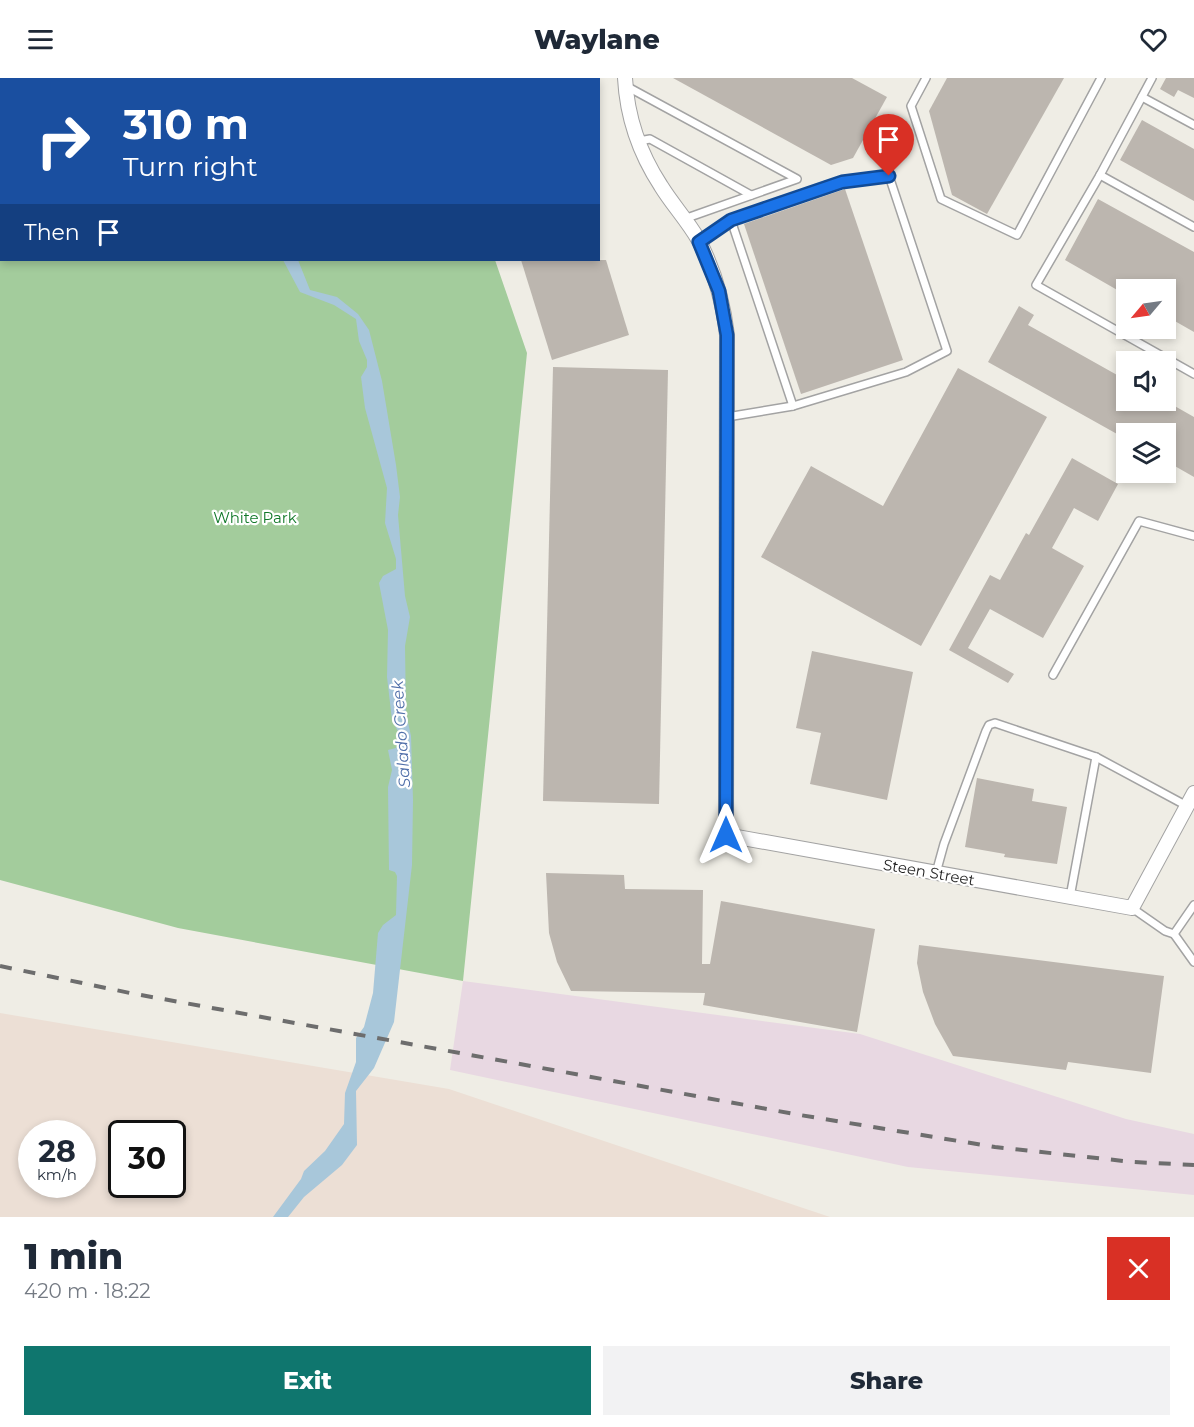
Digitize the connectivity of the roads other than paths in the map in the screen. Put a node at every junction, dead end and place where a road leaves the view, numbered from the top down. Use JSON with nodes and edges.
{"nodes":[{"id":1,"x":926,"y":78,"type":"edge"},
{"id":2,"x":1101,"y":78,"type":"edge"},
{"id":3,"x":1152,"y":78,"type":"edge"},
{"id":4,"x":626,"y":82,"type":"edge"},
{"id":5,"x":1142,"y":97,"type":"junction"},
{"id":6,"x":1194,"y":126,"type":"edge"},
{"id":7,"x":639,"y":141,"type":"junction"},
{"id":8,"x":1100,"y":175,"type":"junction"},
{"id":9,"x":751,"y":195,"type":"junction"},
{"id":10,"x":684,"y":219,"type":"junction"},
{"id":11,"x":731,"y":220,"type":"junction"},
{"id":12,"x":1194,"y":226,"type":"edge"},
{"id":13,"x":699,"y":242,"type":"junction"},
{"id":14,"x":1194,"y":374,"type":"edge"},
{"id":15,"x":793,"y":406,"type":"junction"},
{"id":16,"x":726,"y":417,"type":"junction"},
{"id":17,"x":1194,"y":536,"type":"edge"},
{"id":18,"x":1053,"y":675,"type":"dead end"},
{"id":19,"x":1096,"y":757,"type":"junction"},
{"id":20,"x":1194,"y":793,"type":"edge"},
{"id":21,"x":1187,"y":806,"type":"junction"},
{"id":22,"x":936,"y":873,"type":"junction"},
{"id":23,"x":1070,"y":897,"type":"junction"},
{"id":24,"x":1194,"y":905,"type":"edge"},
{"id":25,"x":1132,"y":908,"type":"junction"},
{"id":26,"x":1174,"y":934,"type":"junction"},
{"id":27,"x":1194,"y":962,"type":"edge"}],
"edges":[{"from":1,"to":2,"type":"lane"},
{"from":3,"to":5,"type":"lane"},
{"from":4,"to":7,"type":"street"},
{"from":4,"to":9,"type":"lane"},
{"from":5,"to":6,"type":"lane"},
{"from":5,"to":8,"type":"lane"},
{"from":7,"to":9,"type":"lane"},
{"from":7,"to":10,"type":"street"},
{"from":8,"to":12,"type":"lane"},
{"from":8,"to":14,"type":"lane"},
{"from":9,"to":10,"type":"lane"},
{"from":10,"to":13,"type":"street"},
{"from":11,"to":13,"type":"lane"},
{"from":11,"to":15,"type":"lane"},
{"from":11,"to":15,"type":"lane"},
{"from":13,"to":16,"type":"street"},
{"from":15,"to":16,"type":"lane"},
{"from":16,"to":22,"type":"street","name":"Steen Street"},
{"from":17,"to":18,"type":"lane"},
{"from":19,"to":21,"type":"lane"},
{"from":19,"to":22,"type":"lane"},
{"from":19,"to":23,"type":"lane"},
{"from":20,"to":21,"type":"street"},
{"from":21,"to":25,"type":"street"},
{"from":22,"to":23,"type":"street","name":"Steen Street"},
{"from":23,"to":25,"type":"street","name":"Steen Street"},
{"from":24,"to":26,"type":"lane"},
{"from":25,"to":26,"type":"lane"},
{"from":26,"to":27,"type":"lane"}]}
